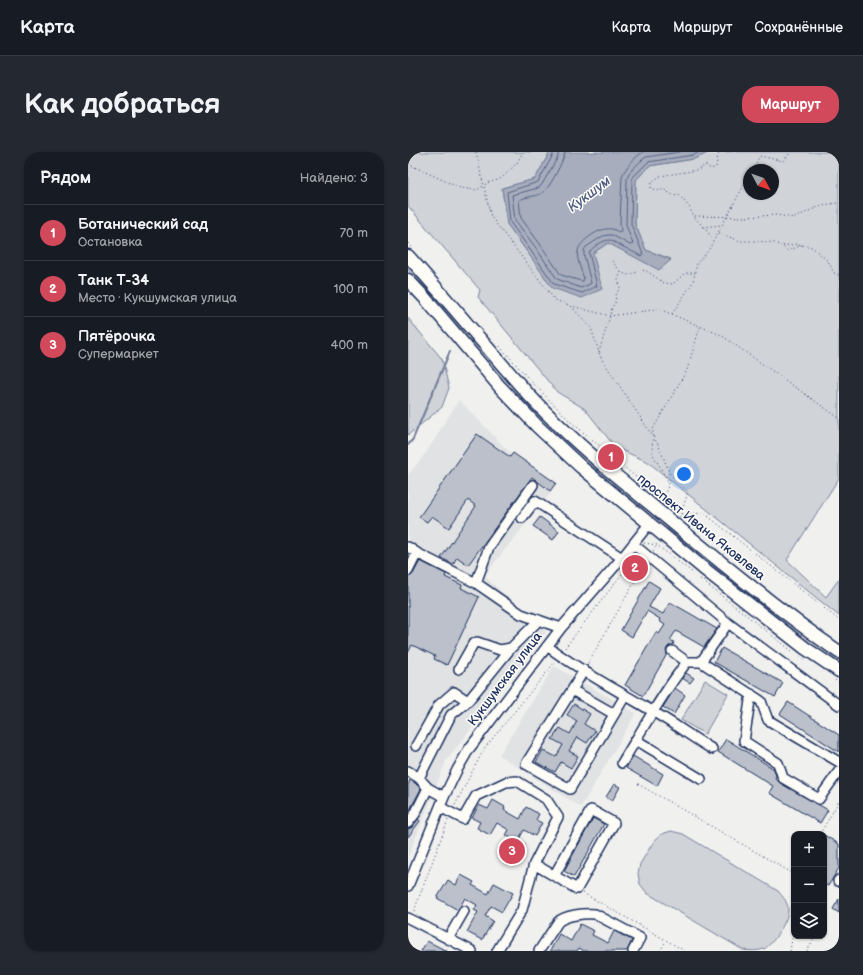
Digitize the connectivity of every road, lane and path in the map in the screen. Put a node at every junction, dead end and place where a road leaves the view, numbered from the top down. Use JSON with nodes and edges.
{"nodes":[{"id":1,"x":476,"y":152,"type":"edge"},
{"id":2,"x":523,"y":152,"type":"edge"},
{"id":3,"x":722,"y":152,"type":"edge"},
{"id":4,"x":791,"y":152,"type":"edge"},
{"id":5,"x":408,"y":164,"type":"edge"},
{"id":6,"x":755,"y":164,"type":"edge"},
{"id":7,"x":484,"y":186,"type":"junction"},
{"id":8,"x":743,"y":187,"type":"edge"},
{"id":9,"x":839,"y":203,"type":"edge"},
{"id":10,"x":693,"y":216,"type":"junction"},
{"id":11,"x":726,"y":217,"type":"junction"},
{"id":12,"x":722,"y":225,"type":"junction"},
{"id":13,"x":704,"y":227,"type":"junction"},
{"id":14,"x":718,"y":232,"type":"junction"},
{"id":15,"x":714,"y":240,"type":"junction"},
{"id":16,"x":408,"y":243,"type":"edge"},
{"id":17,"x":802,"y":245,"type":"junction"},
{"id":18,"x":782,"y":246,"type":"junction"},
{"id":19,"x":411,"y":252,"type":"edge"},
{"id":20,"x":612,"y":261,"type":"dead end"},
{"id":21,"x":621,"y":272,"type":"junction"},
{"id":22,"x":695,"y":274,"type":"junction"},
{"id":23,"x":839,"y":276,"type":"edge"},
{"id":24,"x":408,"y":280,"type":"edge"},
{"id":25,"x":571,"y":306,"type":"junction"},
{"id":26,"x":671,"y":314,"type":"junction"},
{"id":27,"x":610,"y":316,"type":"junction"},
{"id":28,"x":700,"y":326,"type":"junction"},
{"id":29,"x":498,"y":344,"type":"dead end"},
{"id":30,"x":599,"y":353,"type":"junction"},
{"id":31,"x":839,"y":418,"type":"edge"},
{"id":32,"x":533,"y":485,"type":"dead end"},
{"id":33,"x":661,"y":505,"type":"junction"},
{"id":34,"x":681,"y":514,"type":"junction"},
{"id":35,"x":522,"y":518,"type":"dead end"},
{"id":36,"x":649,"y":524,"type":"junction"},
{"id":37,"x":408,"y":547,"type":"edge"},
{"id":38,"x":636,"y":547,"type":"junction"},
{"id":39,"x":417,"y":553,"type":"junction"},
{"id":40,"x":649,"y":557,"type":"junction"},
{"id":41,"x":622,"y":558,"type":"junction"},
{"id":42,"x":408,"y":572,"type":"edge"},
{"id":43,"x":476,"y":584,"type":"junction"},
{"id":44,"x":539,"y":620,"type":"junction"},
{"id":45,"x":839,"y":620,"type":"edge"},
{"id":46,"x":728,"y":623,"type":"junction"},
{"id":47,"x":561,"y":628,"type":"junction"},
{"id":48,"x":547,"y":646,"type":"junction"},
{"id":49,"x":511,"y":648,"type":"junction"},
{"id":50,"x":672,"y":651,"type":"dead end"},
{"id":51,"x":839,"y":652,"type":"edge"},
{"id":52,"x":560,"y":655,"type":"junction"},
{"id":53,"x":687,"y":662,"type":"junction"},
{"id":54,"x":701,"y":662,"type":"junction"},
{"id":55,"x":459,"y":669,"type":"dead end"},
{"id":56,"x":584,"y":670,"type":"junction"},
{"id":57,"x":839,"y":671,"type":"edge"},
{"id":58,"x":572,"y":690,"type":"junction"},
{"id":59,"x":751,"y":694,"type":"junction"},
{"id":60,"x":625,"y":696,"type":"junction"},
{"id":61,"x":468,"y":701,"type":"junction"},
{"id":62,"x":839,"y":705,"type":"edge"},
{"id":63,"x":653,"y":712,"type":"junction"},
{"id":64,"x":614,"y":714,"type":"junction"},
{"id":65,"x":636,"y":740,"type":"junction"},
{"id":66,"x":416,"y":746,"type":"dead end"},
{"id":67,"x":712,"y":749,"type":"dead end"},
{"id":68,"x":839,"y":762,"type":"edge"},
{"id":69,"x":622,"y":763,"type":"dead end"},
{"id":70,"x":839,"y":771,"type":"edge"},
{"id":71,"x":409,"y":774,"type":"edge"},
{"id":72,"x":419,"y":778,"type":"junction"},
{"id":73,"x":701,"y":779,"type":"dead end"},
{"id":74,"x":638,"y":784,"type":"dead end"},
{"id":75,"x":428,"y":788,"type":"junction"},
{"id":76,"x":444,"y":797,"type":"junction"},
{"id":77,"x":839,"y":801,"type":"edge"},
{"id":78,"x":440,"y":807,"type":"junction"},
{"id":79,"x":451,"y":812,"type":"junction"},
{"id":80,"x":408,"y":822,"type":"edge"},
{"id":81,"x":822,"y":831,"type":"edge"},
{"id":82,"x":534,"y":864,"type":"junction"},
{"id":83,"x":791,"y":872,"type":"edge"},
{"id":84,"x":554,"y":876,"type":"junction"},
{"id":85,"x":408,"y":886,"type":"edge"},
{"id":86,"x":577,"y":889,"type":"junction"},
{"id":87,"x":464,"y":910,"type":"dead end"},
{"id":88,"x":410,"y":918,"type":"edge"},
{"id":89,"x":448,"y":938,"type":"junction"},
{"id":90,"x":792,"y":939,"type":"edge"},
{"id":91,"x":814,"y":939,"type":"edge"},
{"id":92,"x":666,"y":940,"type":"junction"},
{"id":93,"x":472,"y":951,"type":"edge"},
{"id":94,"x":496,"y":951,"type":"edge"},
{"id":95,"x":539,"y":951,"type":"edge"},
{"id":96,"x":633,"y":951,"type":"edge"},
{"id":97,"x":660,"y":951,"type":"edge"},
{"id":98,"x":685,"y":951,"type":"edge"},
{"id":99,"x":790,"y":951,"type":"edge"},
{"id":100,"x":807,"y":951,"type":"edge"}],
"edges":[{"from":1,"to":7,"type":"path"},
{"from":2,"to":7,"type":"path"},
{"from":3,"to":10,"type":"path"},
{"from":4,"to":6,"type":"path"},
{"from":5,"to":7,"type":"path"},
{"from":7,"to":25,"type":"path"},
{"from":8,"to":11,"type":"path"},
{"from":9,"to":11,"type":"path"},
{"from":10,"to":11,"type":"path"},
{"from":10,"to":13,"type":"path"},
{"from":11,"to":12,"type":"path"},
{"from":12,"to":13,"type":"path"},
{"from":12,"to":14,"type":"path"},
{"from":13,"to":15,"type":"path"},
{"from":14,"to":15,"type":"path"},
{"from":14,"to":18,"type":"path"},
{"from":15,"to":22,"type":"path"},
{"from":16,"to":19,"type":"path"},
{"from":17,"to":18,"type":"path"},
{"from":17,"to":18,"type":"path"},
{"from":17,"to":23,"type":"path"},
{"from":19,"to":33,"type":"main road","name":"проспект Ивана Яковлева"},
{"from":20,"to":21,"type":"path"},
{"from":21,"to":22,"type":"path"},
{"from":21,"to":27,"type":"path"},
{"from":22,"to":26,"type":"path"},
{"from":24,"to":36,"type":"main road"},
{"from":25,"to":27,"type":"path"},
{"from":25,"to":30,"type":"path"},
{"from":26,"to":27,"type":"path"},
{"from":26,"to":28,"type":"path"},
{"from":27,"to":30,"type":"path"},
{"from":28,"to":31,"type":"path"},
{"from":28,"to":33,"type":"path"},
{"from":29,"to":33,"type":"path"},
{"from":30,"to":34,"type":"path"},
{"from":32,"to":43,"type":"street"},
{"from":33,"to":34,"type":"path"},
{"from":33,"to":36,"type":"main road","name":"Кукшумская улица"},
{"from":33,"to":51,"type":"main road","name":"проспект Ивана Яковлева"},
{"from":34,"to":45,"type":"path"},
{"from":35,"to":41,"type":"street"},
{"from":36,"to":38,"type":"street","name":"Кукшумская улица"},
{"from":36,"to":57,"type":"main road"},
{"from":37,"to":39,"type":"street"},
{"from":38,"to":40,"type":"street"},
{"from":38,"to":40,"type":"path"},
{"from":38,"to":41,"type":"street","name":"Кукшумская улица"},
{"from":38,"to":52,"type":"path"},
{"from":39,"to":42,"type":"street"},
{"from":39,"to":43,"type":"street"},
{"from":40,"to":46,"type":"street"},
{"from":40,"to":56,"type":"path"},
{"from":41,"to":47,"type":"street","name":"Кукшумская улица"},
{"from":43,"to":44,"type":"street"},
{"from":44,"to":47,"type":"street"},
{"from":44,"to":49,"type":"street"},
{"from":46,"to":54,"type":"street"},
{"from":46,"to":62,"type":"street"},
{"from":47,"to":48,"type":"street","name":"Кукшумская улица"},
{"from":48,"to":52,"type":"street"},
{"from":48,"to":76,"type":"street","name":"Кукшумская улица"},
{"from":49,"to":55,"type":"street"},
{"from":49,"to":61,"type":"street"},
{"from":50,"to":53,"type":"street"},
{"from":52,"to":56,"type":"street"},
{"from":52,"to":79,"type":"path"},
{"from":53,"to":54,"type":"street"},
{"from":53,"to":63,"type":"street"},
{"from":54,"to":59,"type":"street"},
{"from":56,"to":58,"type":"street"},
{"from":56,"to":60,"type":"street"},
{"from":58,"to":64,"type":"street"},
{"from":58,"to":64,"type":"street"},
{"from":59,"to":68,"type":"street"},
{"from":59,"to":70,"type":"street"},
{"from":60,"to":63,"type":"street"},
{"from":60,"to":64,"type":"street"},
{"from":61,"to":66,"type":"street"},
{"from":61,"to":72,"type":"street"},
{"from":63,"to":65,"type":"street"},
{"from":63,"to":67,"type":"street"},
{"from":65,"to":69,"type":"street"},
{"from":65,"to":73,"type":"street"},
{"from":71,"to":72,"type":"street"},
{"from":72,"to":75,"type":"street"},
{"from":74,"to":83,"type":"path"},
{"from":75,"to":76,"type":"street"},
{"from":75,"to":80,"type":"street"},
{"from":76,"to":78,"type":"street","name":"Кукшумская улица"},
{"from":77,"to":81,"type":"path"},
{"from":78,"to":79,"type":"street"},
{"from":78,"to":85,"type":"street","name":"Кукшумская улица"},
{"from":79,"to":82,"type":"street"},
{"from":79,"to":88,"type":"path"},
{"from":82,"to":84,"type":"street"},
{"from":82,"to":94,"type":"street"},
{"from":84,"to":86,"type":"street"},
{"from":84,"to":86,"type":"street"},
{"from":86,"to":92,"type":"path"},
{"from":87,"to":89,"type":"street"},
{"from":88,"to":89,"type":"street"},
{"from":89,"to":93,"type":"street"},
{"from":90,"to":99,"type":"path"},
{"from":91,"to":100,"type":"path"},
{"from":92,"to":97,"type":"path"},
{"from":92,"to":98,"type":"path"},
{"from":95,"to":96,"type":"street"}]}
